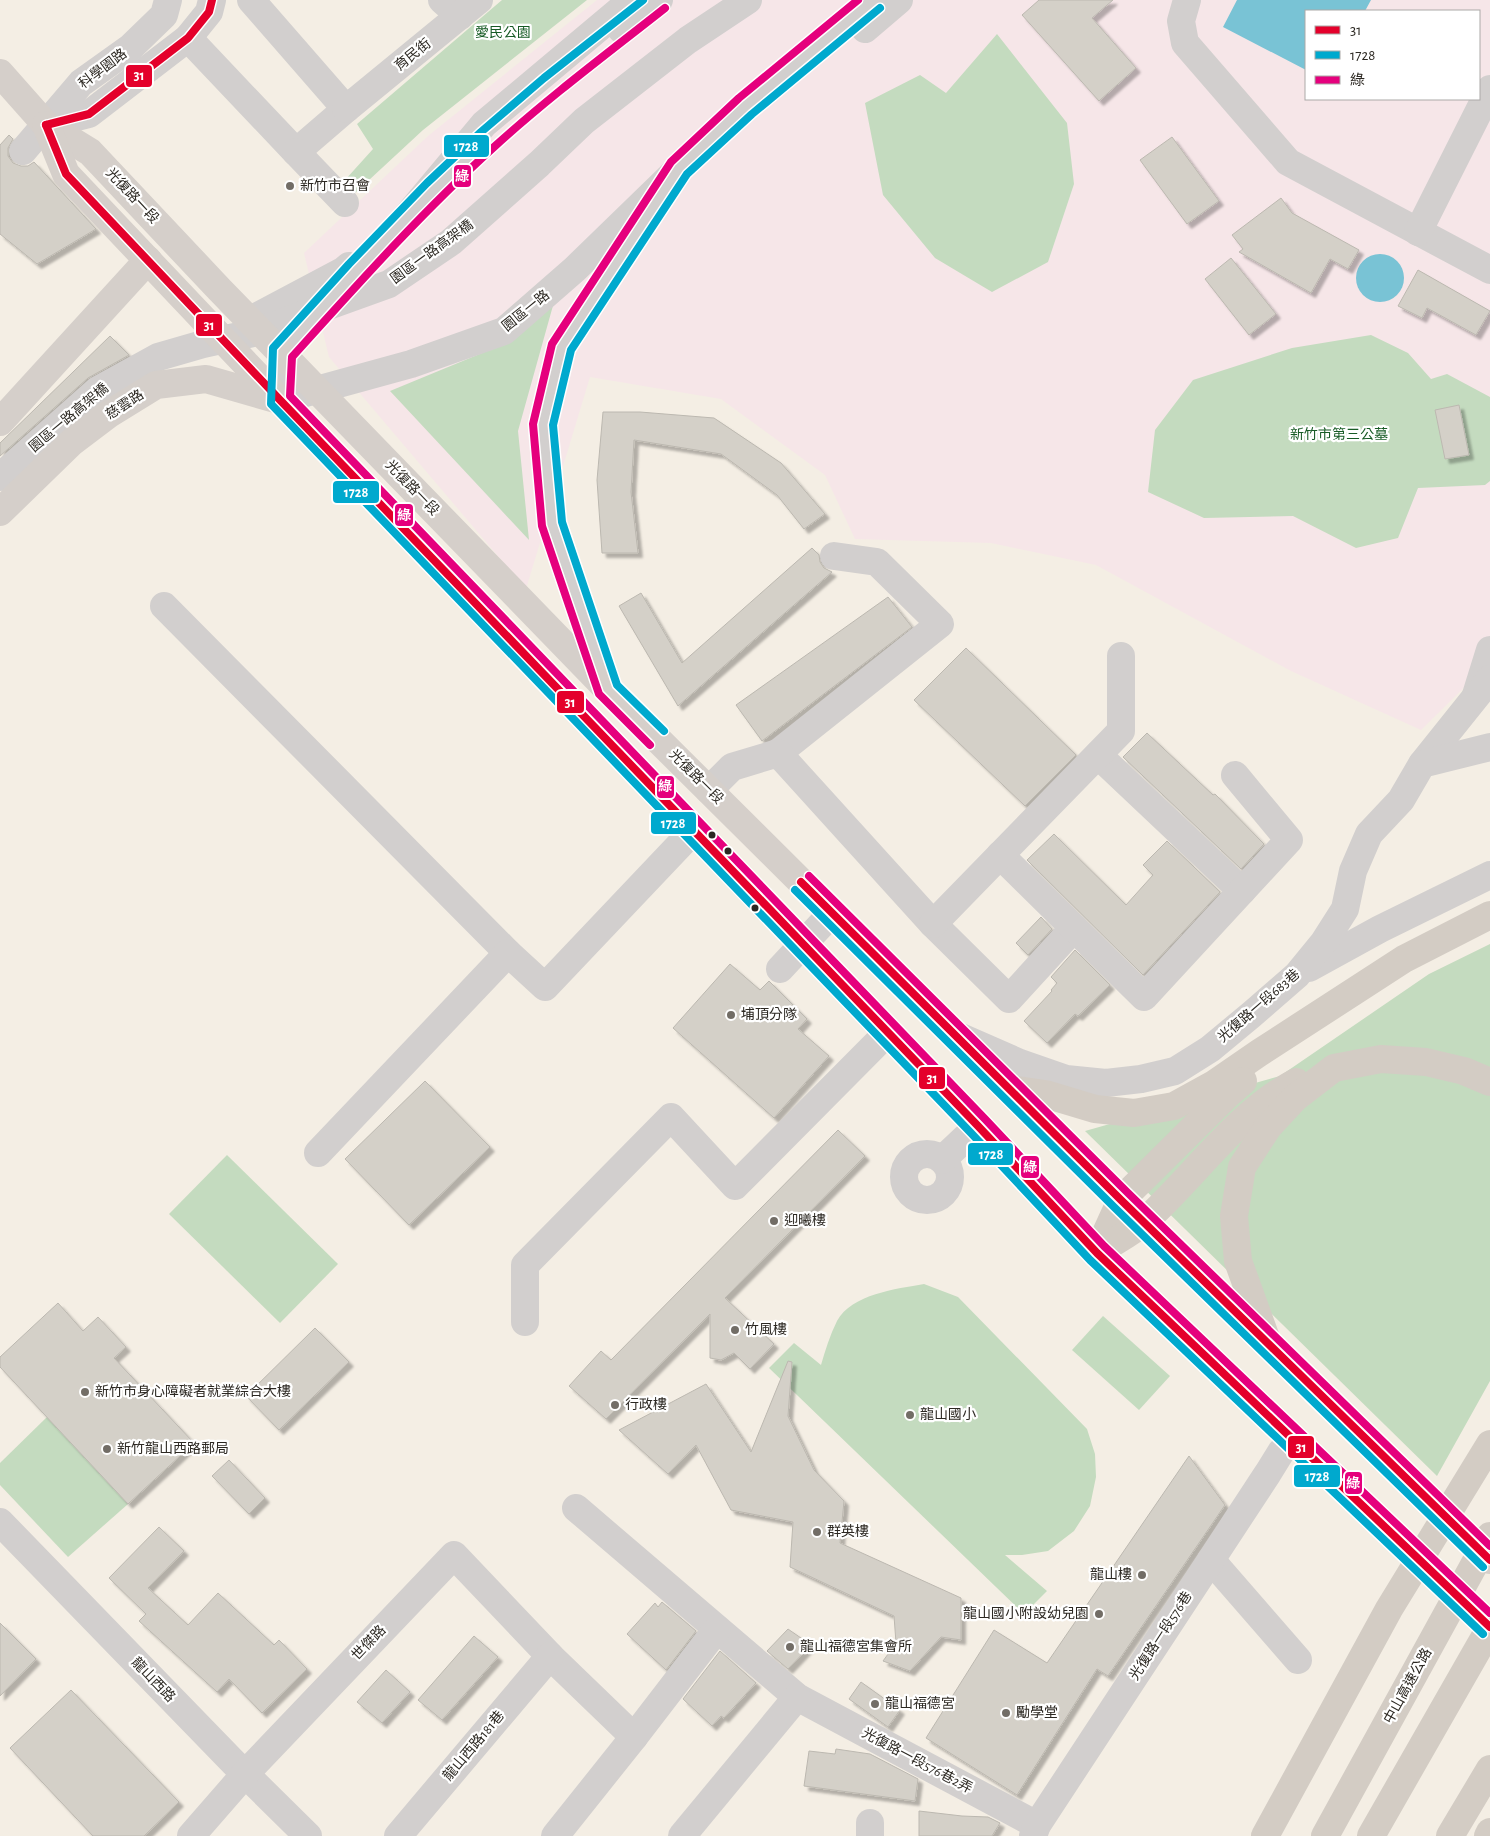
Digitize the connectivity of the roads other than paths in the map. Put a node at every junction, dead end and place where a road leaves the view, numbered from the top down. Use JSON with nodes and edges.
{"nodes":[{"id":1,"x":168,"y":0,"type":"edge"},
{"id":2,"x":212,"y":0,"type":"edge"},
{"id":3,"x":251,"y":0,"type":"edge"},
{"id":4,"x":632,"y":0,"type":"edge"},
{"id":5,"x":659,"y":0,"type":"edge"},
{"id":6,"x":748,"y":0,"type":"edge"},
{"id":7,"x":874,"y":0,"type":"edge"},
{"id":8,"x":899,"y":0,"type":"edge"},
{"id":9,"x":1188,"y":0,"type":"edge"},
{"id":10,"x":460,"y":5,"type":"edge"},
{"id":11,"x":188,"y":38,"type":"junction"},
{"id":12,"x":0,"y":73,"type":"edge"},
{"id":13,"x":1490,"y":89,"type":"edge"},
{"id":14,"x":346,"y":109,"type":"junction"},
{"id":15,"x":46,"y":125,"type":"junction"},
{"id":16,"x":23,"y":151,"type":"dead end"},
{"id":17,"x":296,"y":152,"type":"junction"},
{"id":18,"x":679,"y":168,"type":"junction"},
{"id":19,"x":345,"y":203,"type":"dead end"},
{"id":20,"x":408,"y":215,"type":"junction"},
{"id":21,"x":1418,"y":232,"type":"junction"},
{"id":22,"x":148,"y":260,"type":"junction"},
{"id":23,"x":1490,"y":270,"type":"edge"},
{"id":24,"x":250,"y":320,"type":"junction"},
{"id":25,"x":282,"y":353,"type":"junction"},
{"id":26,"x":318,"y":390,"type":"junction"},
{"id":27,"x":280,"y":400,"type":"junction"},
{"id":28,"x":0,"y":422,"type":"edge"},
{"id":29,"x":0,"y":477,"type":"edge"},
{"id":30,"x":0,"y":512,"type":"edge"},
{"id":31,"x":834,"y":556,"type":"dead end"},
{"id":32,"x":164,"y":606,"type":"dead end"},
{"id":33,"x":1490,"y":650,"type":"edge"},
{"id":34,"x":1121,"y":656,"type":"dead end"},
{"id":35,"x":1483,"y":687,"type":"edge"},
{"id":36,"x":608,"y":690,"type":"junction"},
{"id":37,"x":1490,"y":748,"type":"edge"},
{"id":38,"x":778,"y":753,"type":"junction"},
{"id":39,"x":1098,"y":755,"type":"junction"},
{"id":40,"x":1422,"y":764,"type":"junction"},
{"id":41,"x":1235,"y":775,"type":"dead end"},
{"id":42,"x":709,"y":790,"type":"junction"},
{"id":43,"x":693,"y":831,"type":"junction"},
{"id":44,"x":1000,"y":855,"type":"junction"},
{"id":45,"x":1490,"y":875,"type":"edge"},
{"id":46,"x":1242,"y":891,"type":"junction"},
{"id":47,"x":832,"y":913,"type":"junction"},
{"id":48,"x":1490,"y":915,"type":"edge"},
{"id":49,"x":933,"y":924,"type":"junction"},
{"id":50,"x":1074,"y":928,"type":"junction"},
{"id":51,"x":802,"y":945,"type":"junction"},
{"id":52,"x":508,"y":953,"type":"junction"},
{"id":53,"x":780,"y":968,"type":"dead end"},
{"id":54,"x":1297,"y":975,"type":"junction"},
{"id":55,"x":1328,"y":1008,"type":"junction"},
{"id":56,"x":887,"y":1033,"type":"junction"},
{"id":57,"x":954,"y":1033,"type":"junction"},
{"id":58,"x":1334,"y":1068,"type":"junction"},
{"id":59,"x":1490,"y":1082,"type":"edge"},
{"id":60,"x":1010,"y":1089,"type":"junction"},
{"id":61,"x":978,"y":1126,"type":"junction"},
{"id":62,"x":318,"y":1153,"type":"dead end"},
{"id":63,"x":942,"y":1160,"type":"dead end"},
{"id":64,"x":1121,"y":1200,"type":"junction"},
{"id":65,"x":1144,"y":1222,"type":"junction"},
{"id":66,"x":1097,"y":1253,"type":"junction"},
{"id":67,"x":525,"y":1322,"type":"dead end"},
{"id":68,"x":1267,"y":1341,"type":"junction"},
{"id":69,"x":1293,"y":1439,"type":"junction"},
{"id":70,"x":1490,"y":1444,"type":"edge"},
{"id":71,"x":576,"y":1508,"type":"dead end"},
{"id":72,"x":0,"y":1522,"type":"edge"},
{"id":73,"x":1490,"y":1536,"type":"edge"},
{"id":74,"x":1211,"y":1560,"type":"junction"},
{"id":75,"x":1490,"y":1560,"type":"edge"},
{"id":76,"x":1490,"y":1627,"type":"edge"},
{"id":77,"x":717,"y":1628,"type":"junction"},
{"id":78,"x":550,"y":1656,"type":"junction"},
{"id":79,"x":1298,"y":1660,"type":"dead end"},
{"id":80,"x":796,"y":1697,"type":"junction"},
{"id":81,"x":634,"y":1737,"type":"junction"},
{"id":82,"x":1490,"y":1769,"type":"edge"},
{"id":83,"x":245,"y":1774,"type":"junction"},
{"id":84,"x":1035,"y":1831,"type":"edge"},
{"id":85,"x":1490,"y":1832,"type":"edge"},
{"id":86,"x":191,"y":1836,"type":"edge"},
{"id":87,"x":308,"y":1836,"type":"edge"},
{"id":88,"x":398,"y":1836,"type":"edge"},
{"id":89,"x":555,"y":1836,"type":"edge"},
{"id":90,"x":682,"y":1836,"type":"edge"},
{"id":91,"x":1265,"y":1836,"type":"edge"},
{"id":92,"x":1325,"y":1836,"type":"edge"},
{"id":93,"x":1371,"y":1836,"type":"edge"},
{"id":94,"x":1450,"y":1836,"type":"edge"},
{"id":95,"x":1488,"y":1836,"type":"edge"}],
"edges":[{"from":1,"to":15,"type":"street","name":"科學園路"},
{"from":2,"to":11,"type":"street","name":"科學園路"},
{"from":3,"to":14,"type":"street"},
{"from":4,"to":20,"type":"street"},
{"from":5,"to":20,"type":"street"},
{"from":6,"to":29,"type":"street","name":"園區一路高架橋"},
{"from":7,"to":18,"type":"street","name":"園區一路"},
{"from":8,"to":18,"type":"street"},
{"from":9,"to":21,"type":"street"},
{"from":10,"to":14,"type":"street","name":"育民街"},
{"from":11,"to":15,"type":"street","name":"科學園路"},
{"from":11,"to":17,"type":"street"},
{"from":12,"to":15,"type":"main road","name":"光復路一段"},
{"from":13,"to":21,"type":"street"},
{"from":14,"to":17,"type":"street"},
{"from":15,"to":16,"type":"street"},
{"from":15,"to":22,"type":"main road","name":"光復路一段"},
{"from":15,"to":24,"type":"main road","name":"光復路一段"},
{"from":17,"to":19,"type":"street"},
{"from":18,"to":26,"type":"street","name":"園區一路"},
{"from":18,"to":36,"type":"street"},
{"from":20,"to":24,"type":"street"},
{"from":20,"to":25,"type":"street"},
{"from":21,"to":23,"type":"street"},
{"from":22,"to":27,"type":"main road","name":"光復路一段"},
{"from":22,"to":28,"type":"main road"},
{"from":24,"to":25,"type":"main road","name":"光復路一段"},
{"from":25,"to":26,"type":"main road","name":"光復路一段"},
{"from":25,"to":27,"type":"street"},
{"from":26,"to":27,"type":"street","name":"園區一路"},
{"from":26,"to":36,"type":"main road","name":"光復路一段"},
{"from":27,"to":30,"type":"main road","name":"慈雲路"},
{"from":27,"to":43,"type":"main road","name":"光復路一段"},
{"from":31,"to":38,"type":"street"},
{"from":32,"to":52,"type":"street"},
{"from":33,"to":35,"type":"street"},
{"from":34,"to":39,"type":"street"},
{"from":35,"to":40,"type":"street","name":"光復路一段683巷"},
{"from":36,"to":42,"type":"main road","name":"光復路一段"},
{"from":37,"to":40,"type":"street"},
{"from":38,"to":42,"type":"street"},
{"from":38,"to":49,"type":"street"},
{"from":39,"to":44,"type":"street"},
{"from":39,"to":46,"type":"street"},
{"from":40,"to":54,"type":"street","name":"光復路一段683巷"},
{"from":41,"to":46,"type":"street"},
{"from":42,"to":47,"type":"main road","name":"光復路一段"},
{"from":43,"to":51,"type":"main road","name":"光復路一段"},
{"from":43,"to":52,"type":"street"},
{"from":44,"to":49,"type":"street"},
{"from":44,"to":50,"type":"street"},
{"from":45,"to":54,"type":"street"},
{"from":46,"to":50,"type":"street"},
{"from":47,"to":51,"type":"street"},
{"from":47,"to":57,"type":"main road","name":"光復路一段"},
{"from":48,"to":55,"type":"highway"},
{"from":49,"to":50,"type":"street"},
{"from":51,"to":53,"type":"street"},
{"from":51,"to":56,"type":"main road","name":"光復路一段"},
{"from":52,"to":62,"type":"street"},
{"from":54,"to":57,"type":"street","name":"光復路一段683巷"},
{"from":55,"to":60,"type":"highway"},
{"from":55,"to":64,"type":"highway"},
{"from":56,"to":61,"type":"main road","name":"光復路一段"},
{"from":56,"to":67,"type":"street"},
{"from":57,"to":60,"type":"main road","name":"光復路一段"},
{"from":58,"to":59,"type":"highway"},
{"from":58,"to":65,"type":"highway"},
{"from":58,"to":68,"type":"highway"},
{"from":60,"to":64,"type":"main road","name":"光復路一段"},
{"from":61,"to":63,"type":"street"},
{"from":61,"to":66,"type":"main road","name":"光復路一段"},
{"from":64,"to":65,"type":"main road","name":"光復路一段"},
{"from":64,"to":66,"type":"highway"},
{"from":65,"to":66,"type":"highway"},
{"from":65,"to":68,"type":"main road","name":"光復路一段"},
{"from":66,"to":69,"type":"main road","name":"光復路一段"},
{"from":68,"to":75,"type":"main road","name":"光復路一段"},
{"from":69,"to":74,"type":"street","name":"光復路一段576巷"},
{"from":69,"to":76,"type":"main road","name":"光復路一段"},
{"from":70,"to":91,"type":"highway"},
{"from":71,"to":77,"type":"street","name":"光復路一段576巷2弄"},
{"from":72,"to":83,"type":"street","name":"龍山西路"},
{"from":73,"to":92,"type":"highway","name":"中山高速公路"},
{"from":74,"to":79,"type":"street"},
{"from":74,"to":84,"type":"street","name":"光復路一段576巷"},
{"from":76,"to":93,"type":"highway"},
{"from":77,"to":80,"type":"street","name":"光復路一段576巷2弄"},
{"from":77,"to":81,"type":"street"},
{"from":78,"to":81,"type":"street"},
{"from":78,"to":83,"type":"street","name":"世傑路"},
{"from":78,"to":88,"type":"street","name":"龍山西路181巷"},
{"from":80,"to":84,"type":"street","name":"光復路一段576巷2弄"},
{"from":80,"to":90,"type":"street"},
{"from":81,"to":89,"type":"street"},
{"from":82,"to":94,"type":"highway"},
{"from":83,"to":86,"type":"street","name":"世傑路"},
{"from":83,"to":87,"type":"street","name":"龍山西路"},
{"from":85,"to":95,"type":"highway"}]}
